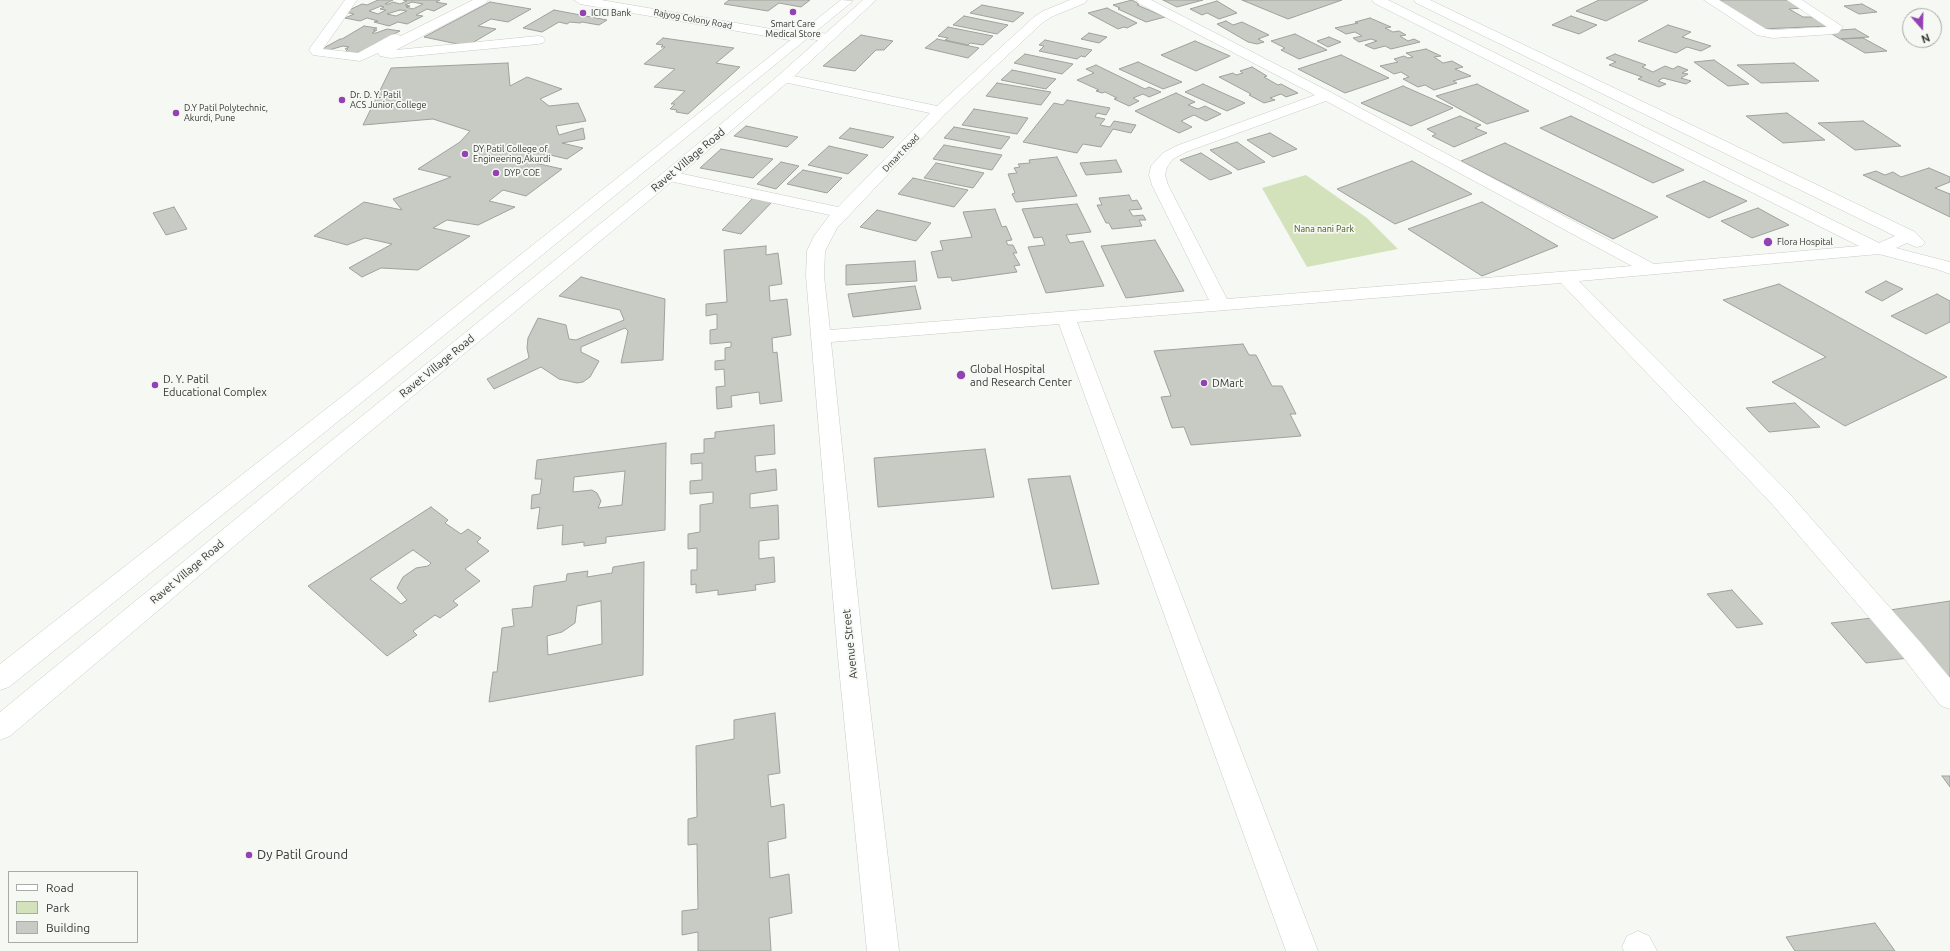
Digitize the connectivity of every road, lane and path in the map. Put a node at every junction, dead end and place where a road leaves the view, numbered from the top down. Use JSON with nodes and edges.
{"nodes":[{"id":1,"x":351,"y":0,"type":"edge"},
{"id":2,"x":464,"y":0,"type":"edge"},
{"id":3,"x":482,"y":0,"type":"edge"},
{"id":4,"x":580,"y":0,"type":"edge"},
{"id":5,"x":631,"y":0,"type":"edge"},
{"id":6,"x":849,"y":0,"type":"edge"},
{"id":7,"x":870,"y":0,"type":"edge"},
{"id":8,"x":1081,"y":0,"type":"edge"},
{"id":9,"x":1142,"y":0,"type":"edge"},
{"id":10,"x":1378,"y":0,"type":"edge"},
{"id":11,"x":1420,"y":0,"type":"edge"},
{"id":12,"x":1710,"y":0,"type":"edge"},
{"id":13,"x":1792,"y":0,"type":"edge"},
{"id":14,"x":1457,"y":17,"type":"junction"},
{"id":15,"x":1429,"y":24,"type":"junction"},
{"id":16,"x":806,"y":34,"type":"junction"},
{"id":17,"x":827,"y":38,"type":"junction"},
{"id":18,"x":538,"y":40,"type":"dead end"},
{"id":19,"x":784,"y":78,"type":"junction"},
{"id":20,"x":1327,"y":96,"type":"junction"},
{"id":21,"x":940,"y":111,"type":"junction"},
{"id":22,"x":669,"y":176,"type":"junction"},
{"id":23,"x":843,"y":213,"type":"junction"},
{"id":24,"x":1909,"y":236,"type":"junction"},
{"id":25,"x":1879,"y":248,"type":"junction"},
{"id":26,"x":1946,"y":267,"type":"edge"},
{"id":27,"x":1649,"y":268,"type":"junction"},
{"id":28,"x":1565,"y":277,"type":"junction"},
{"id":29,"x":1221,"y":305,"type":"junction"},
{"id":30,"x":1066,"y":318,"type":"junction"},
{"id":31,"x":820,"y":337,"type":"junction"},
{"id":32,"x":0,"y":679,"type":"edge"},
{"id":33,"x":1950,"y":698,"type":"edge"},
{"id":34,"x":0,"y":728,"type":"edge"},
{"id":35,"x":883,"y":951,"type":"edge"},
{"id":36,"x":1302,"y":951,"type":"edge"}],
"edges":[{"from":1,"to":2,"type":"street"},
{"from":3,"to":18,"type":"street"},
{"from":4,"to":16,"type":"street","name":"Rajyog Colony Road"},
{"from":5,"to":16,"type":"street","name":"Rajyog Colony Road"},
{"from":6,"to":16,"type":"street","name":"Ravet Village Road"},
{"from":7,"to":17,"type":"street","name":"Ravet Village Road"},
{"from":8,"to":21,"type":"street","name":"Dmart Road"},
{"from":9,"to":20,"type":"street"},
{"from":10,"to":15,"type":"street"},
{"from":11,"to":14,"type":"street"},
{"from":12,"to":13,"type":"street"},
{"from":14,"to":15,"type":"street"},
{"from":14,"to":24,"type":"street"},
{"from":15,"to":25,"type":"street"},
{"from":16,"to":17,"type":"street","name":"Rajyog Colony Road"},
{"from":16,"to":32,"type":"street","name":"Ravet Village Road"},
{"from":17,"to":19,"type":"street","name":"Ravet Village Road"},
{"from":19,"to":21,"type":"street"},
{"from":19,"to":22,"type":"street","name":"Ravet Village Road"},
{"from":20,"to":27,"type":"street"},
{"from":20,"to":29,"type":"street"},
{"from":21,"to":23,"type":"street","name":"Dmart Road"},
{"from":22,"to":23,"type":"street"},
{"from":22,"to":34,"type":"street","name":"Ravet Village Road"},
{"from":23,"to":31,"type":"street","name":"Dmart Road"},
{"from":24,"to":25,"type":"street"},
{"from":24,"to":26,"type":"street"},
{"from":25,"to":26,"type":"street"},
{"from":25,"to":27,"type":"street"},
{"from":27,"to":28,"type":"street"},
{"from":28,"to":29,"type":"street"},
{"from":28,"to":33,"type":"street"},
{"from":29,"to":30,"type":"street"},
{"from":30,"to":31,"type":"street"},
{"from":30,"to":36,"type":"street"},
{"from":31,"to":35,"type":"street","name":"Avenue Street"}]}
